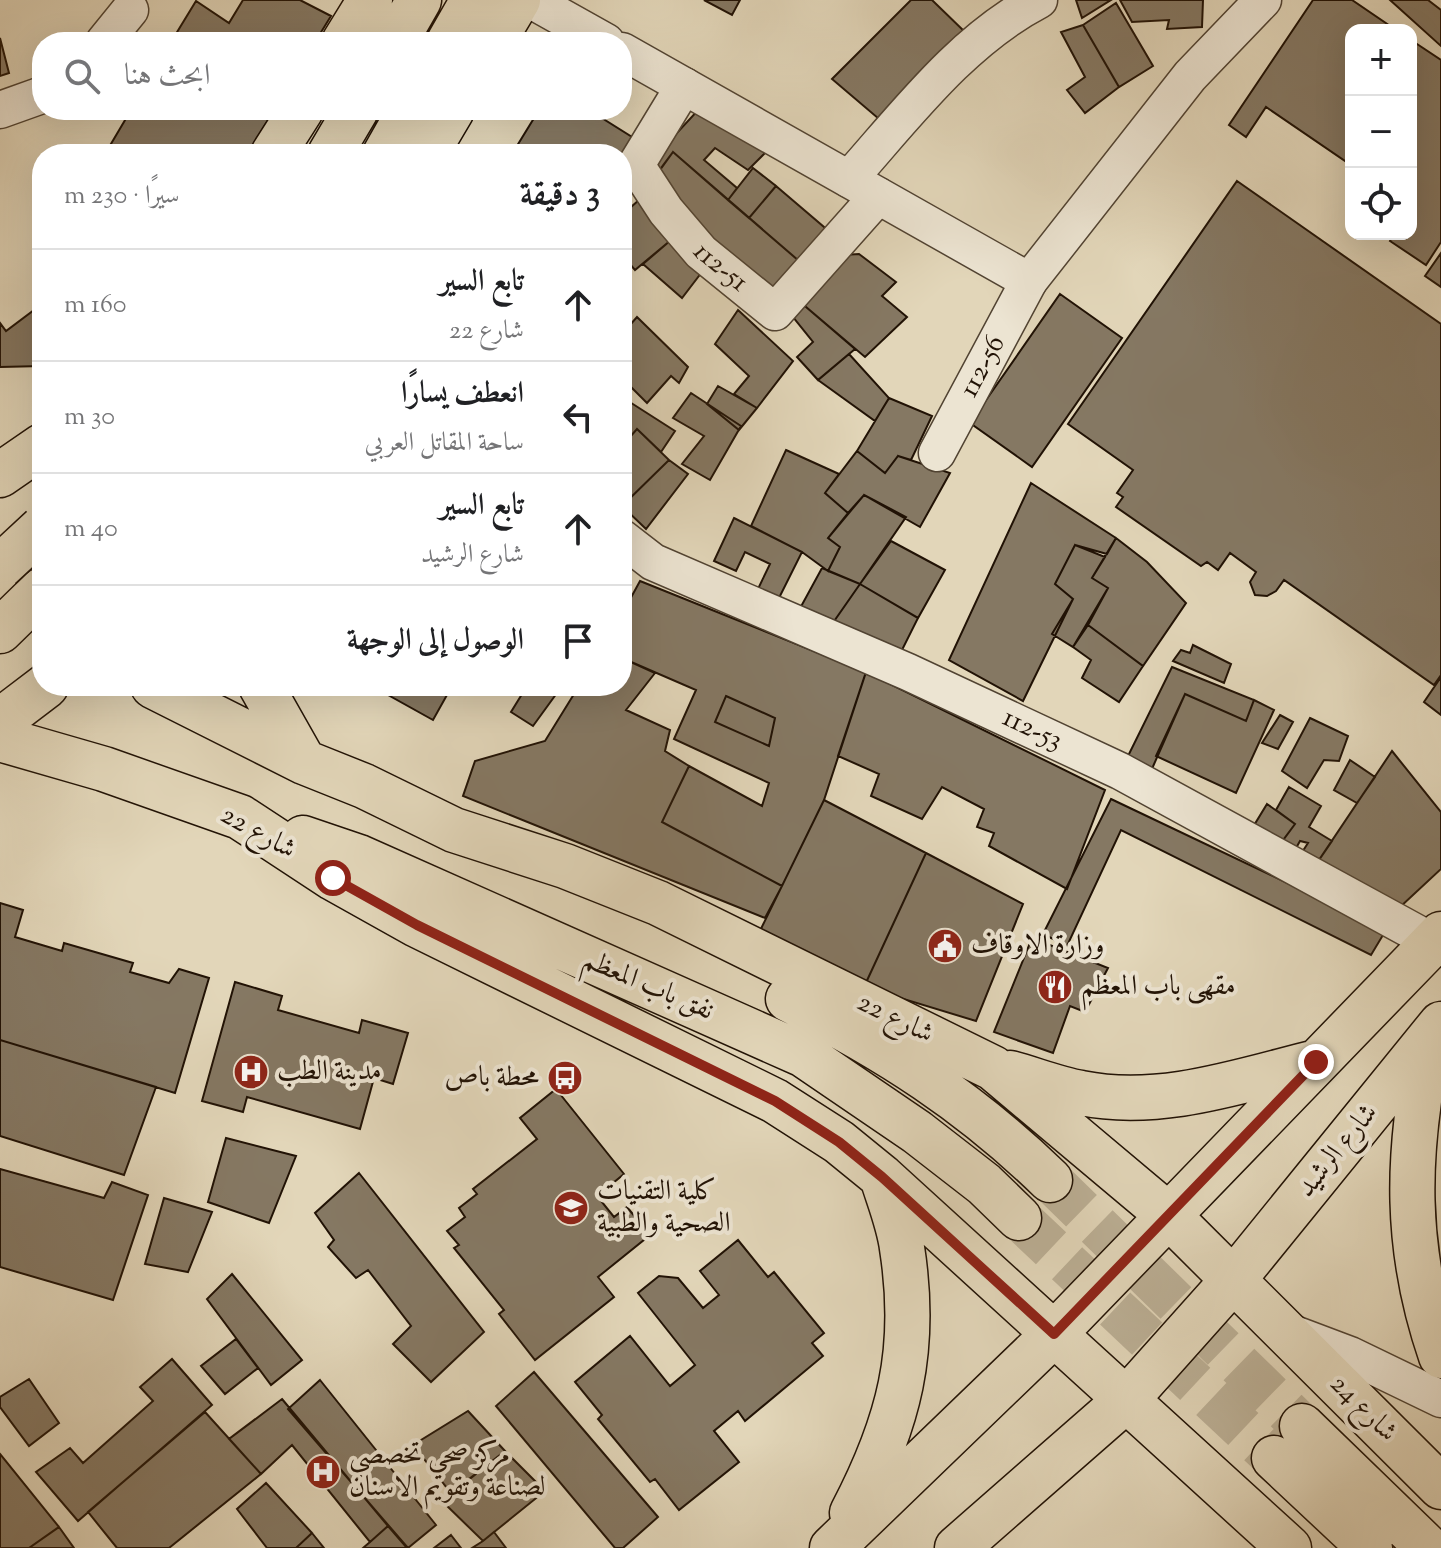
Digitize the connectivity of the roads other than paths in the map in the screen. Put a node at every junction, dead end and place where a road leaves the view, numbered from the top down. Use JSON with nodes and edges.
{"nodes":[{"id":1,"x":370,"y":0,"type":"edge"},
{"id":2,"x":419,"y":0,"type":"edge"},
{"id":3,"x":473,"y":0,"type":"edge"},
{"id":4,"x":518,"y":0,"type":"edge"},
{"id":5,"x":531,"y":0,"type":"edge"},
{"id":6,"x":1039,"y":0,"type":"edge"},
{"id":7,"x":1263,"y":0,"type":"edge"},
{"id":8,"x":130,"y":10,"type":"dead end"},
{"id":9,"x":112,"y":32,"type":"edge"},
{"id":10,"x":350,"y":32,"type":"edge"},
{"id":11,"x":401,"y":32,"type":"edge"},
{"id":12,"x":455,"y":32,"type":"edge"},
{"id":13,"x":499,"y":32,"type":"edge"},
{"id":14,"x":588,"y":32,"type":"edge"},
{"id":15,"x":632,"y":57,"type":"edge"},
{"id":16,"x":684,"y":86,"type":"junction"},
{"id":17,"x":32,"y":99,"type":"edge"},
{"id":18,"x":0,"y":110,"type":"edge"},
{"id":19,"x":295,"y":120,"type":"edge"},
{"id":20,"x":350,"y":120,"type":"edge"},
{"id":21,"x":404,"y":120,"type":"edge"},
{"id":22,"x":446,"y":120,"type":"edge"},
{"id":23,"x":279,"y":144,"type":"edge"},
{"id":24,"x":336,"y":144,"type":"edge"},
{"id":25,"x":391,"y":144,"type":"edge"},
{"id":26,"x":432,"y":144,"type":"edge"},
{"id":27,"x":863,"y":188,"type":"junction"},
{"id":28,"x":1029,"y":281,"type":"junction"},
{"id":29,"x":32,"y":453,"type":"edge"},
{"id":30,"x":937,"y":453,"type":"dead end"},
{"id":31,"x":0,"y":475,"type":"edge"},
{"id":32,"x":32,"y":537,"type":"edge"},
{"id":33,"x":632,"y":546,"type":"edge"},
{"id":34,"x":0,"y":567,"type":"edge"},
{"id":35,"x":32,"y":600,"type":"edge"},
{"id":36,"x":0,"y":631,"type":"edge"},
{"id":37,"x":33,"y":696,"type":"edge"},
{"id":38,"x":173,"y":696,"type":"edge"},
{"id":39,"x":267,"y":696,"type":"edge"},
{"id":40,"x":0,"y":721,"type":"edge"},
{"id":41,"x":0,"y":739,"type":"edge"},
{"id":42,"x":304,"y":762,"type":"junction"},
{"id":43,"x":240,"y":817,"type":"junction"},
{"id":44,"x":454,"y":830,"type":"junction"},
{"id":45,"x":1437,"y":938,"type":"edge"},
{"id":46,"x":1436,"y":1031,"type":"edge"},
{"id":47,"x":1316,"y":1062,"type":"junction"},
{"id":48,"x":993,"y":1068,"type":"junction"},
{"id":49,"x":882,"y":1177,"type":"junction"},
{"id":50,"x":1050,"y":1180,"type":"tunnel mouth"},
{"id":51,"x":1168,"y":1215,"type":"junction"},
{"id":52,"x":1019,"y":1218,"type":"tunnel mouth"},
{"id":53,"x":1234,"y":1279,"type":"junction"},
{"id":54,"x":1286,"y":1331,"type":"junction"},
{"id":55,"x":1054,"y":1334,"type":"junction"},
{"id":56,"x":1441,"y":1356,"type":"edge"},
{"id":57,"x":1441,"y":1399,"type":"edge"},
{"id":58,"x":1126,"y":1400,"type":"junction"},
{"id":59,"x":1441,"y":1487,"type":"edge"},
{"id":60,"x":826,"y":1548,"type":"edge"},
{"id":61,"x":832,"y":1548,"type":"edge"},
{"id":62,"x":957,"y":1548,"type":"edge"},
{"id":63,"x":1289,"y":1548,"type":"edge"},
{"id":64,"x":1370,"y":1548,"type":"edge"},
{"id":65,"x":1428,"y":1548,"type":"edge"}],
"edges":[{"from":1,"to":10,"type":"main road"},
{"from":2,"to":11,"type":"main road"},
{"from":3,"to":12,"type":"main road"},
{"from":4,"to":13,"type":"main road"},
{"from":5,"to":14,"type":"street"},
{"from":6,"to":27,"type":"street"},
{"from":7,"to":28,"type":"street","name":"112-56"},
{"from":8,"to":9,"type":"street"},
{"from":15,"to":16,"type":"street"},
{"from":16,"to":27,"type":"street"},
{"from":16,"to":27,"type":"street","name":"112-51"},
{"from":17,"to":18,"type":"street"},
{"from":19,"to":23,"type":"main road"},
{"from":20,"to":24,"type":"main road"},
{"from":21,"to":25,"type":"main road"},
{"from":22,"to":26,"type":"main road"},
{"from":27,"to":28,"type":"street"},
{"from":28,"to":30,"type":"street","name":"112-56"},
{"from":29,"to":31,"type":"main road"},
{"from":32,"to":34,"type":"main road","bridge":true},
{"from":33,"to":45,"type":"street","name":"112-53"},
{"from":35,"to":36,"type":"main road"},
{"from":37,"to":40,"type":"main road"},
{"from":38,"to":42,"type":"main road","name":"شارع 22"},
{"from":39,"to":42,"type":"main road"},
{"from":41,"to":43,"type":"main road","name":"شارع 22"},
{"from":42,"to":44,"type":"main road","name":"شارع 22"},
{"from":43,"to":49,"type":"main road","name":"شارع 22"},
{"from":43,"to":52,"type":"main road","name":"نفق باب المعظم"},
{"from":44,"to":48,"type":"main road","name":"شارع 22"},
{"from":44,"to":50,"type":"main road","name":"نفق باب المعظم"},
{"from":45,"to":47,"type":"main road"},
{"from":46,"to":53,"type":"main road","name":"شارع الرشيد"},
{"from":46,"to":56,"type":"main road"},
{"from":47,"to":48,"type":"main road"},
{"from":47,"to":51,"type":"main road"},
{"from":48,"to":51,"type":"main road","name":"شارع 22"},
{"from":49,"to":55,"type":"main road","name":"شارع 22"},
{"from":49,"to":60,"type":"main road"},
{"from":51,"to":53,"type":"main road","name":"شارع 22"},
{"from":51,"to":55,"type":"main road"},
{"from":53,"to":54,"type":"main road","name":"شارع 24"},
{"from":53,"to":58,"type":"main road","name":"شارع الرشيد"},
{"from":54,"to":57,"type":"street","name":"شارع 24"},
{"from":54,"to":59,"type":"main road","name":"شارع 24"},
{"from":55,"to":58,"type":"main road","name":"شارع 22"},
{"from":55,"to":61,"type":"main road"},
{"from":58,"to":62,"type":"main road","name":"شارع الرشيد"},
{"from":58,"to":63,"type":"main road"},
{"from":64,"to":65,"type":"main road"}]}
